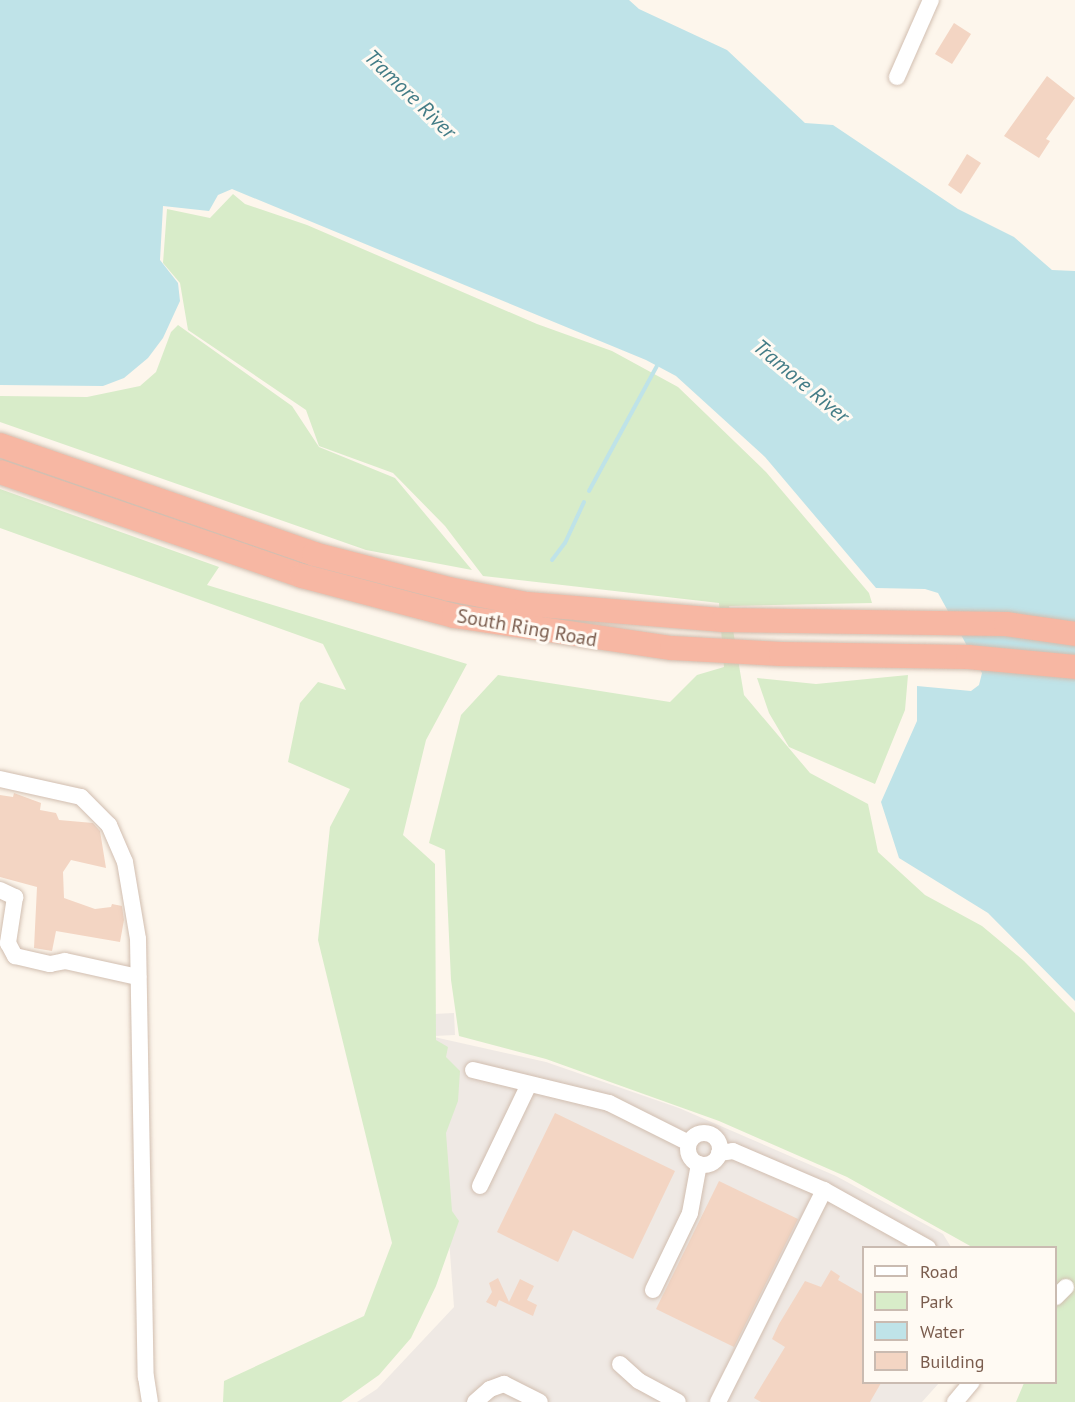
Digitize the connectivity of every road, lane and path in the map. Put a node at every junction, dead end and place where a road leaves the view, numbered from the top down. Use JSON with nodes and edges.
{"nodes":[{"id":1,"x":932,"y":0,"type":"edge"},
{"id":2,"x":897,"y":77,"type":"dead end"},
{"id":3,"x":0,"y":446,"type":"edge"},
{"id":4,"x":0,"y":471,"type":"edge"},
{"id":5,"x":1068,"y":632,"type":"edge"},
{"id":6,"x":1075,"y":667,"type":"edge"},
{"id":7,"x":0,"y":779,"type":"edge"},
{"id":8,"x":0,"y":890,"type":"edge"},
{"id":9,"x":138,"y":977,"type":"junction"},
{"id":10,"x":473,"y":1070,"type":"dead end"},
{"id":11,"x":529,"y":1084,"type":"junction"},
{"id":12,"x":689,"y":1143,"type":"junction"},
{"id":13,"x":719,"y":1153,"type":"junction"},
{"id":14,"x":699,"y":1164,"type":"junction"},
{"id":15,"x":480,"y":1186,"type":"dead end"},
{"id":16,"x":824,"y":1190,"type":"junction"},
{"id":17,"x":924,"y":1246,"type":"edge"},
{"id":18,"x":653,"y":1290,"type":"dead end"},
{"id":19,"x":620,"y":1364,"type":"dead end"},
{"id":20,"x":971,"y":1384,"type":"edge"},
{"id":21,"x":150,"y":1402,"type":"edge"},
{"id":22,"x":476,"y":1402,"type":"edge"},
{"id":23,"x":540,"y":1402,"type":"edge"},
{"id":24,"x":678,"y":1402,"type":"edge"},
{"id":25,"x":718,"y":1402,"type":"edge"},
{"id":26,"x":955,"y":1402,"type":"edge"}],
"edges":[{"from":1,"to":2,"type":"street"},
{"from":3,"to":5,"type":"highway","name":"South Ring Road"},
{"from":4,"to":6,"type":"highway","name":"South Ring Road"},
{"from":7,"to":9,"type":"street"},
{"from":8,"to":9,"type":"street"},
{"from":9,"to":21,"type":"street"},
{"from":10,"to":11,"type":"street"},
{"from":11,"to":12,"type":"street"},
{"from":11,"to":15,"type":"street"},
{"from":12,"to":13,"type":"street"},
{"from":12,"to":14,"type":"street"},
{"from":13,"to":14,"type":"street"},
{"from":13,"to":16,"type":"street"},
{"from":14,"to":18,"type":"street"},
{"from":16,"to":17,"type":"street"},
{"from":16,"to":25,"type":"street"},
{"from":19,"to":24,"type":"street"},
{"from":20,"to":26,"type":"street"},
{"from":22,"to":23,"type":"street"}]}
